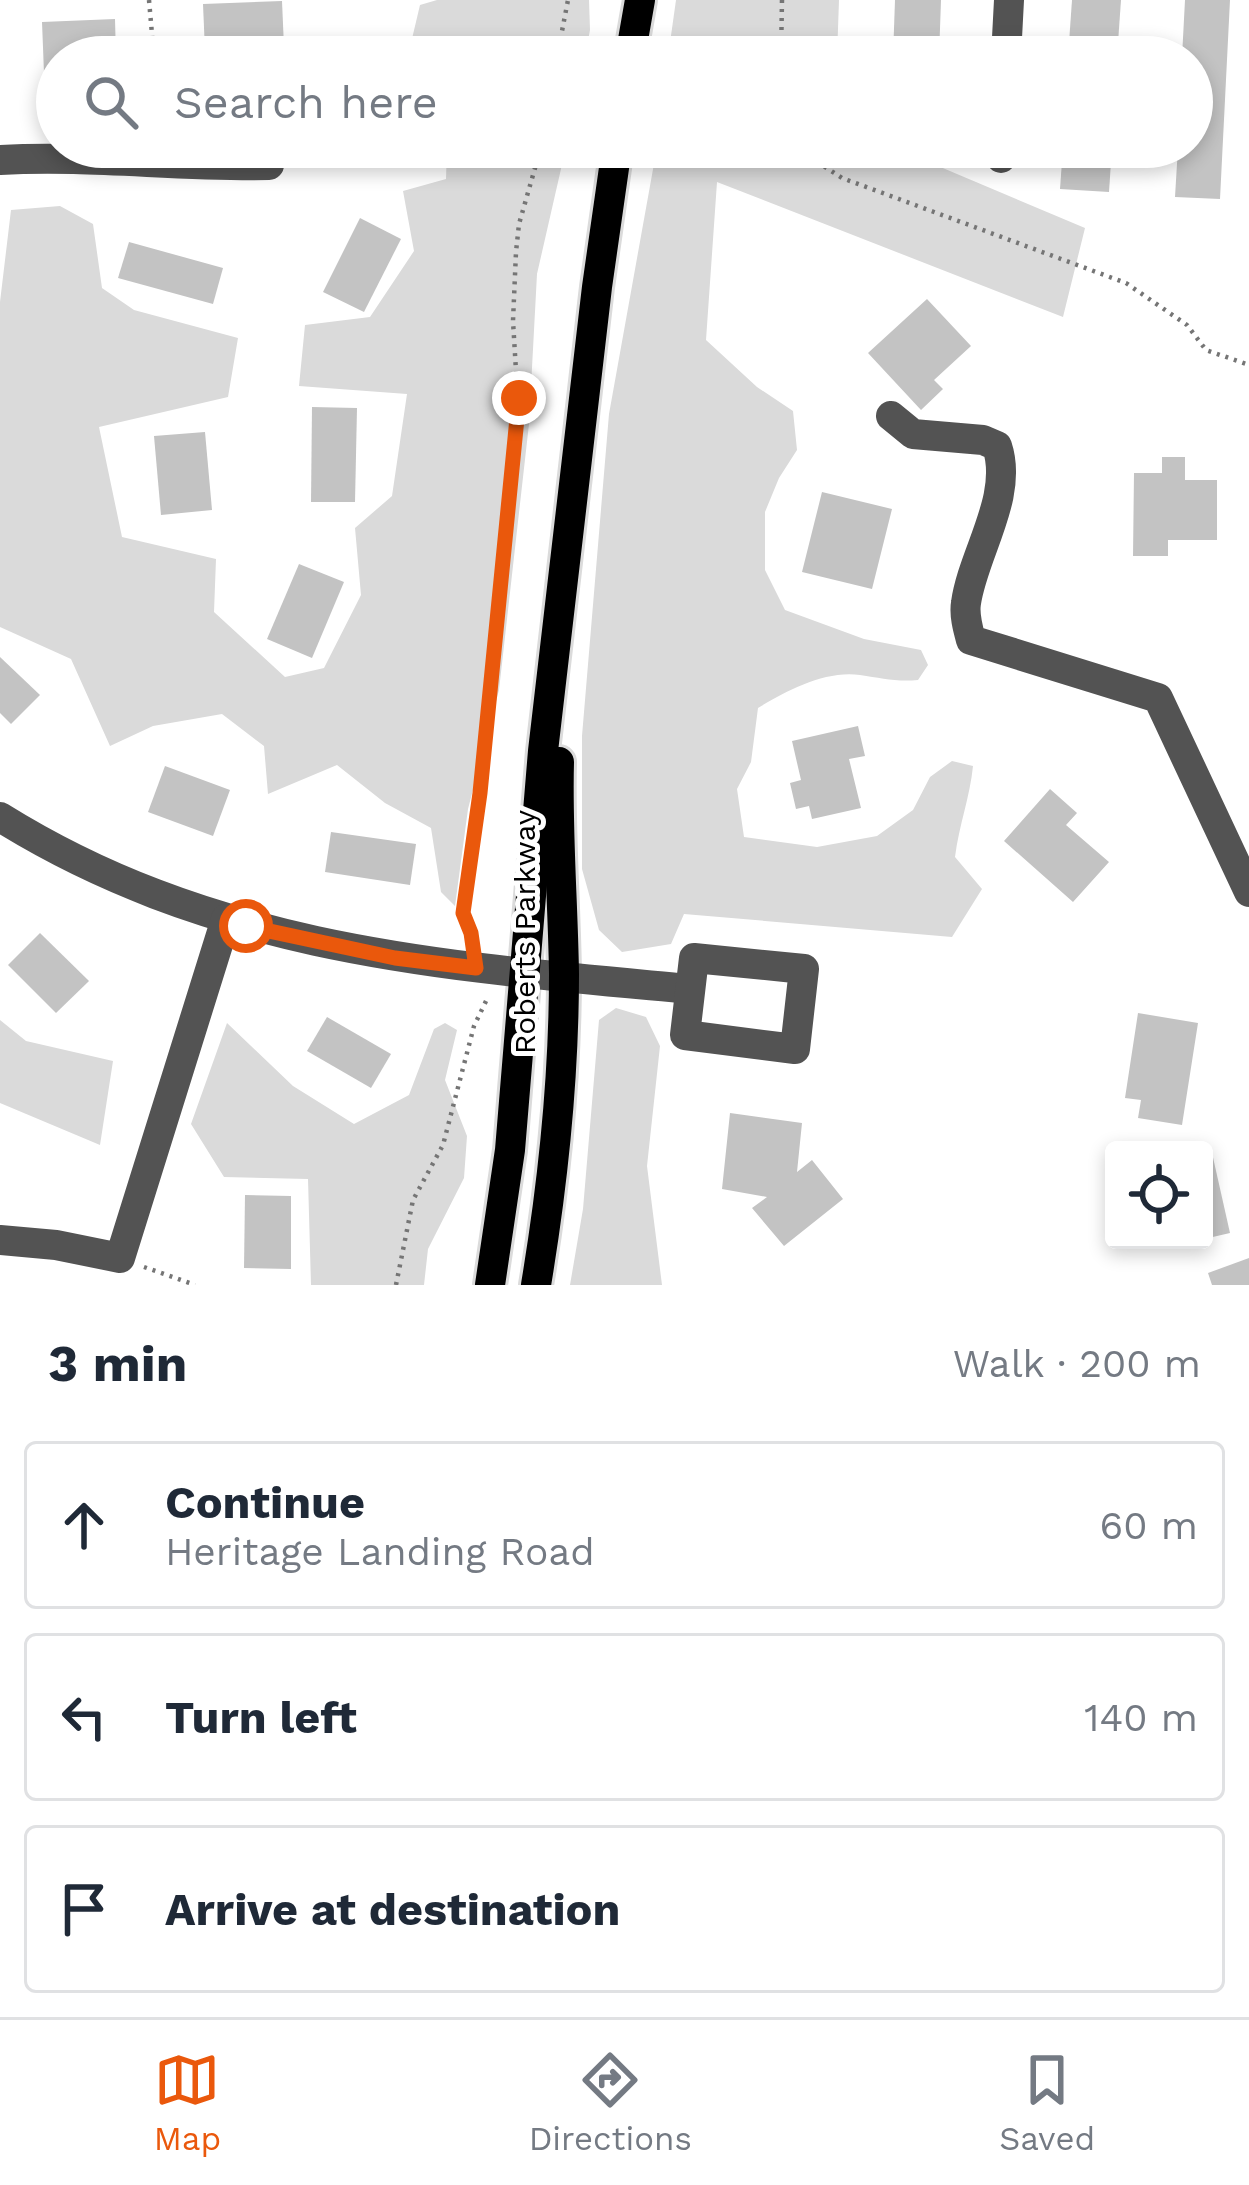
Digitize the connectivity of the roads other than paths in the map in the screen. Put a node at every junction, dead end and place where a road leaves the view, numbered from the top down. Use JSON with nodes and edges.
{"nodes":[{"id":1,"x":640,"y":0,"type":"edge"},
{"id":2,"x":1009,"y":0,"type":"edge"},
{"id":3,"x":634,"y":36,"type":"edge"},
{"id":4,"x":1007,"y":36,"type":"edge"},
{"id":5,"x":36,"y":158,"type":"edge"},
{"id":6,"x":0,"y":160,"type":"edge"},
{"id":7,"x":614,"y":168,"type":"edge"},
{"id":8,"x":891,"y":416,"type":"dead end"},
{"id":9,"x":566,"y":576,"type":"junction"},
{"id":10,"x":0,"y":817,"type":"edge"},
{"id":11,"x":1249,"y":892,"type":"edge"},
{"id":12,"x":226,"y":920,"type":"junction"},
{"id":13,"x":525,"y":974,"type":"junction"},
{"id":14,"x":564,"y":977,"type":"junction"},
{"id":15,"x":689,"y":989,"type":"junction"},
{"id":16,"x":0,"y":1240,"type":"edge"},
{"id":17,"x":490,"y":1285,"type":"edge"},
{"id":18,"x":536,"y":1285,"type":"edge"}],
"edges":[{"from":1,"to":3,"type":"main road"},
{"from":2,"to":4,"type":"street"},
{"from":5,"to":6,"type":"street"},
{"from":7,"to":9,"type":"main road","name":"Roberts Parkway"},
{"from":8,"to":11,"type":"street"},
{"from":9,"to":13,"type":"main road","name":"Roberts Parkway"},
{"from":9,"to":14,"type":"main road","name":"Roberts Parkway"},
{"from":10,"to":12,"type":"street"},
{"from":12,"to":13,"type":"street"},
{"from":12,"to":16,"type":"street"},
{"from":13,"to":14,"type":"street"},
{"from":13,"to":17,"type":"main road","name":"Roberts Parkway"},
{"from":14,"to":15,"type":"street"},
{"from":14,"to":18,"type":"main road","name":"Roberts Parkway"},
{"from":15,"to":15,"type":"street"}]}
